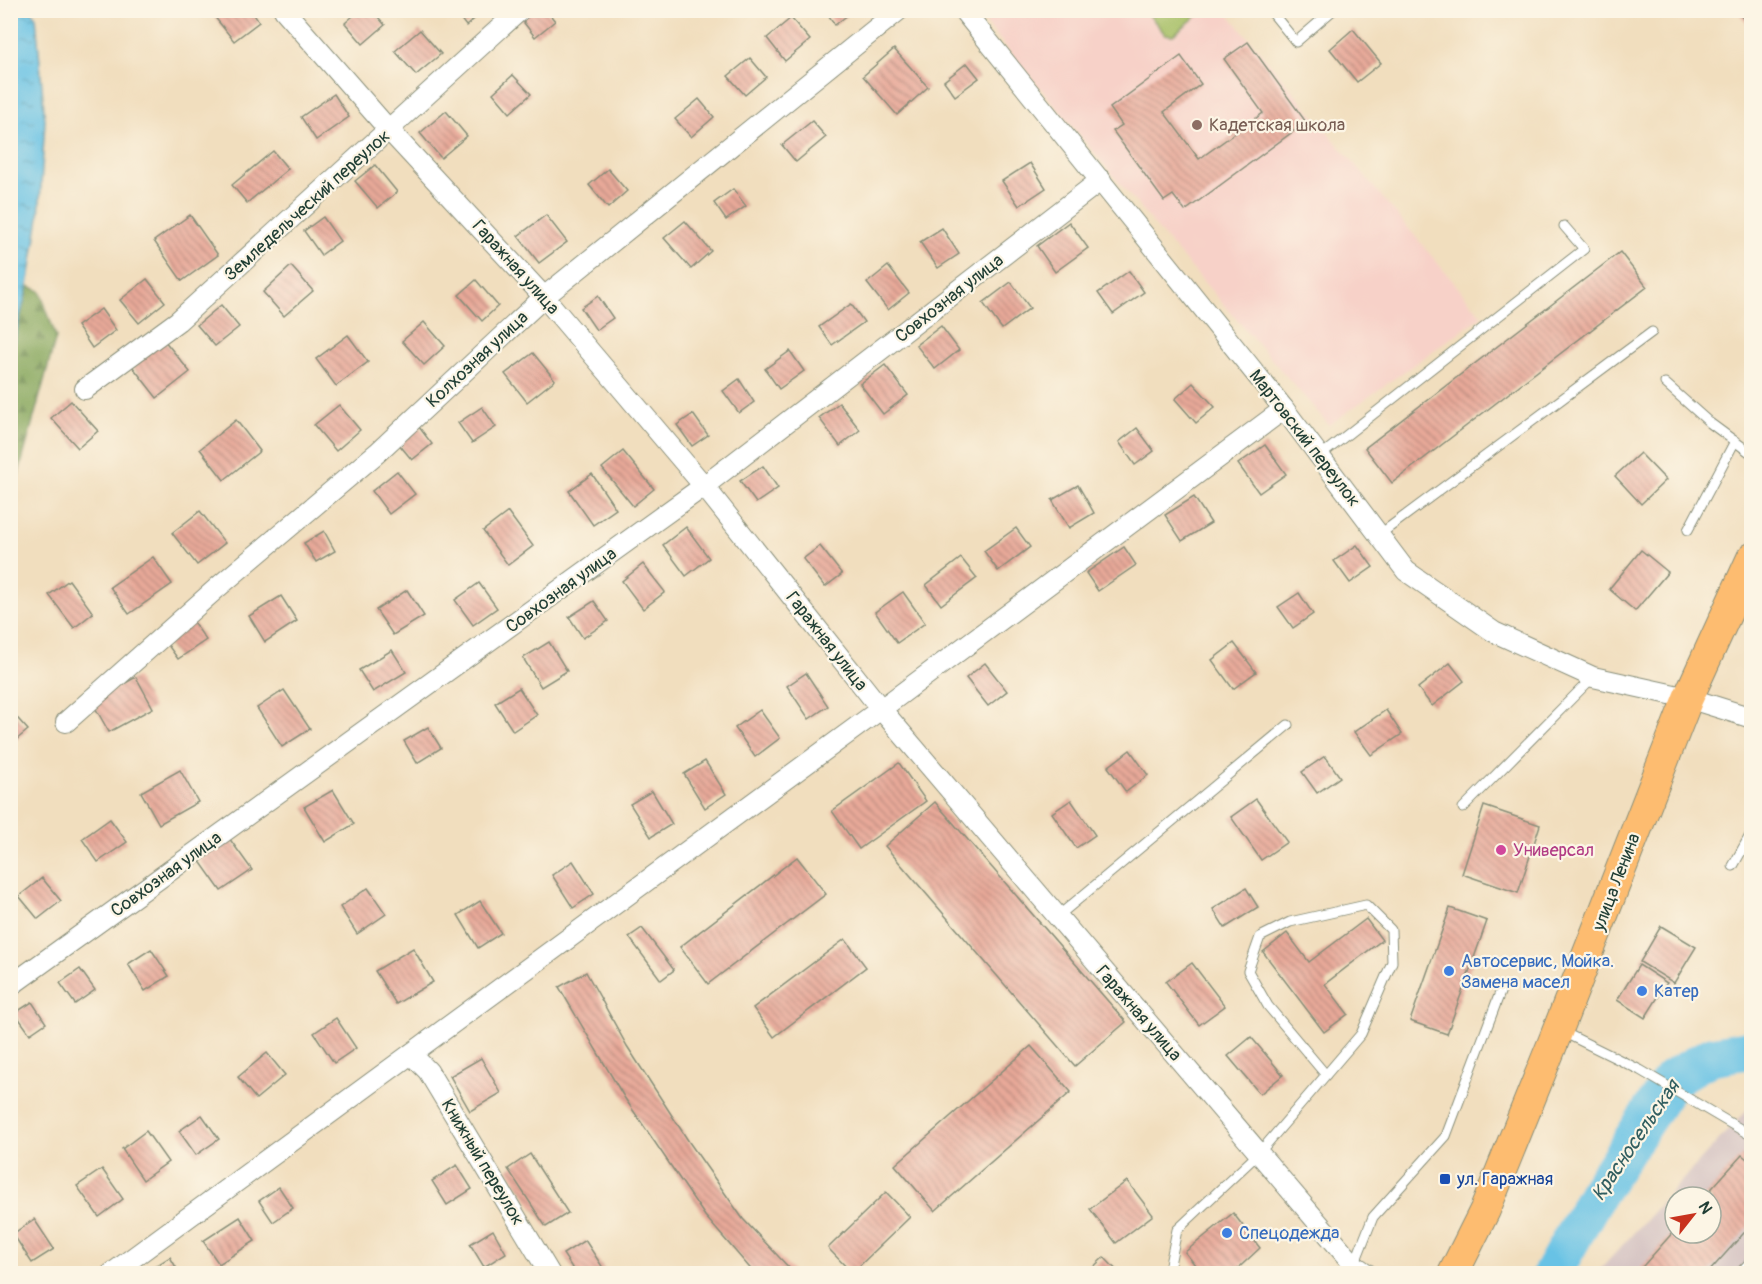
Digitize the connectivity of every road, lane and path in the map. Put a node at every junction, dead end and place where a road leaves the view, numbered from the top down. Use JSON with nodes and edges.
{"nodes":[{"id":1,"x":284,"y":10,"type":"edge"},
{"id":2,"x":520,"y":10,"type":"edge"},
{"id":3,"x":899,"y":10,"type":"edge"},
{"id":4,"x":963,"y":10,"type":"edge"},
{"id":5,"x":1270,"y":10,"type":"edge"},
{"id":6,"x":1333,"y":10,"type":"edge"},
{"id":7,"x":389,"y":130,"type":"junction"},
{"id":8,"x":1101,"y":180,"type":"junction"},
{"id":9,"x":1564,"y":226,"type":"dead end"},
{"id":10,"x":544,"y":297,"type":"junction"},
{"id":11,"x":1652,"y":332,"type":"dead end"},
{"id":12,"x":1665,"y":383,"type":"dead end"},
{"id":13,"x":85,"y":389,"type":"dead end"},
{"id":14,"x":1284,"y":409,"type":"junction"},
{"id":15,"x":1735,"y":441,"type":"junction"},
{"id":16,"x":1752,"y":454,"type":"edge"},
{"id":17,"x":1320,"y":456,"type":"junction"},
{"id":18,"x":704,"y":486,"type":"junction"},
{"id":19,"x":1688,"y":530,"type":"dead end"},
{"id":20,"x":1379,"y":535,"type":"junction"},
{"id":21,"x":1752,"y":558,"type":"edge"},
{"id":22,"x":1593,"y":677,"type":"junction"},
{"id":23,"x":1688,"y":698,"type":"junction"},
{"id":24,"x":881,"y":709,"type":"junction"},
{"id":25,"x":1752,"y":718,"type":"edge"},
{"id":26,"x":66,"y":722,"type":"dead end"},
{"id":27,"x":1288,"y":725,"type":"dead end"},
{"id":28,"x":1463,"y":808,"type":"dead end"},
{"id":29,"x":1752,"y":832,"type":"edge"},
{"id":30,"x":1733,"y":866,"type":"dead end"},
{"id":31,"x":1057,"y":917,"type":"junction"},
{"id":32,"x":10,"y":986,"type":"edge"},
{"id":33,"x":1501,"y":990,"type":"dead end"},
{"id":34,"x":1558,"y":1030,"type":"junction"},
{"id":35,"x":411,"y":1054,"type":"junction"},
{"id":36,"x":1326,"y":1075,"type":"junction"},
{"id":37,"x":1752,"y":1136,"type":"edge"},
{"id":38,"x":1259,"y":1153,"type":"junction"},
{"id":39,"x":1752,"y":1260,"type":"edge"},
{"id":40,"x":1418,"y":1264,"type":"dead end"},
{"id":41,"x":1360,"y":1269,"type":"edge"},
{"id":42,"x":111,"y":1274,"type":"edge"},
{"id":43,"x":550,"y":1274,"type":"edge"},
{"id":44,"x":1168,"y":1274,"type":"edge"},
{"id":45,"x":1412,"y":1274,"type":"edge"},
{"id":46,"x":1453,"y":1274,"type":"edge"},
{"id":47,"x":1739,"y":1274,"type":"edge"}],
"edges":[{"from":1,"to":7,"type":"street","name":"Гаражная улица"},
{"from":2,"to":7,"type":"street","name":"Земледельческий переулок"},
{"from":3,"to":10,"type":"street","name":"Колхозная улица"},
{"from":4,"to":8,"type":"street","name":"Мартовский переулок"},
{"from":5,"to":6,"type":"lane"},
{"from":7,"to":10,"type":"street","name":"Гаражная улица"},
{"from":7,"to":13,"type":"street","name":"Земледельческий переулок"},
{"from":8,"to":14,"type":"street","name":"Мартовский переулок"},
{"from":8,"to":18,"type":"street","name":"Совхозная улица"},
{"from":9,"to":17,"type":"lane"},
{"from":10,"to":18,"type":"street","name":"Гаражная улица"},
{"from":10,"to":26,"type":"street","name":"Колхозная улица"},
{"from":11,"to":20,"type":"lane"},
{"from":12,"to":15,"type":"lane"},
{"from":14,"to":17,"type":"street","name":"Мартовский переулок"},
{"from":14,"to":24,"type":"street"},
{"from":15,"to":16,"type":"lane"},
{"from":15,"to":19,"type":"lane"},
{"from":17,"to":20,"type":"street","name":"Мартовский переулок"},
{"from":18,"to":24,"type":"street","name":"Гаражная улица"},
{"from":18,"to":32,"type":"street","name":"Совхозная улица"},
{"from":20,"to":22,"type":"street","name":"Мартовский переулок"},
{"from":21,"to":23,"type":"main road","name":"улица Ленина"},
{"from":22,"to":23,"type":"street","name":"Мартовский переулок"},
{"from":22,"to":28,"type":"lane"},
{"from":23,"to":25,"type":"street","name":"Мартовский переулок"},
{"from":23,"to":34,"type":"main road","name":"улица Ленина"},
{"from":24,"to":31,"type":"street","name":"Гаражная улица"},
{"from":24,"to":35,"type":"street"},
{"from":27,"to":31,"type":"lane"},
{"from":29,"to":30,"type":"lane"},
{"from":31,"to":38,"type":"street","name":"Гаражная улица"},
{"from":33,"to":41,"type":"lane"},
{"from":34,"to":37,"type":"lane"},
{"from":34,"to":46,"type":"main road","name":"улица Ленина"},
{"from":35,"to":42,"type":"street"},
{"from":35,"to":43,"type":"street","name":"Книжный переулок"},
{"from":36,"to":36,"type":"lane"},
{"from":36,"to":38,"type":"lane"},
{"from":38,"to":41,"type":"street","name":"Гаражная улица"},
{"from":38,"to":44,"type":"lane"},
{"from":39,"to":47,"type":"lane"},
{"from":40,"to":45,"type":"path"}]}
